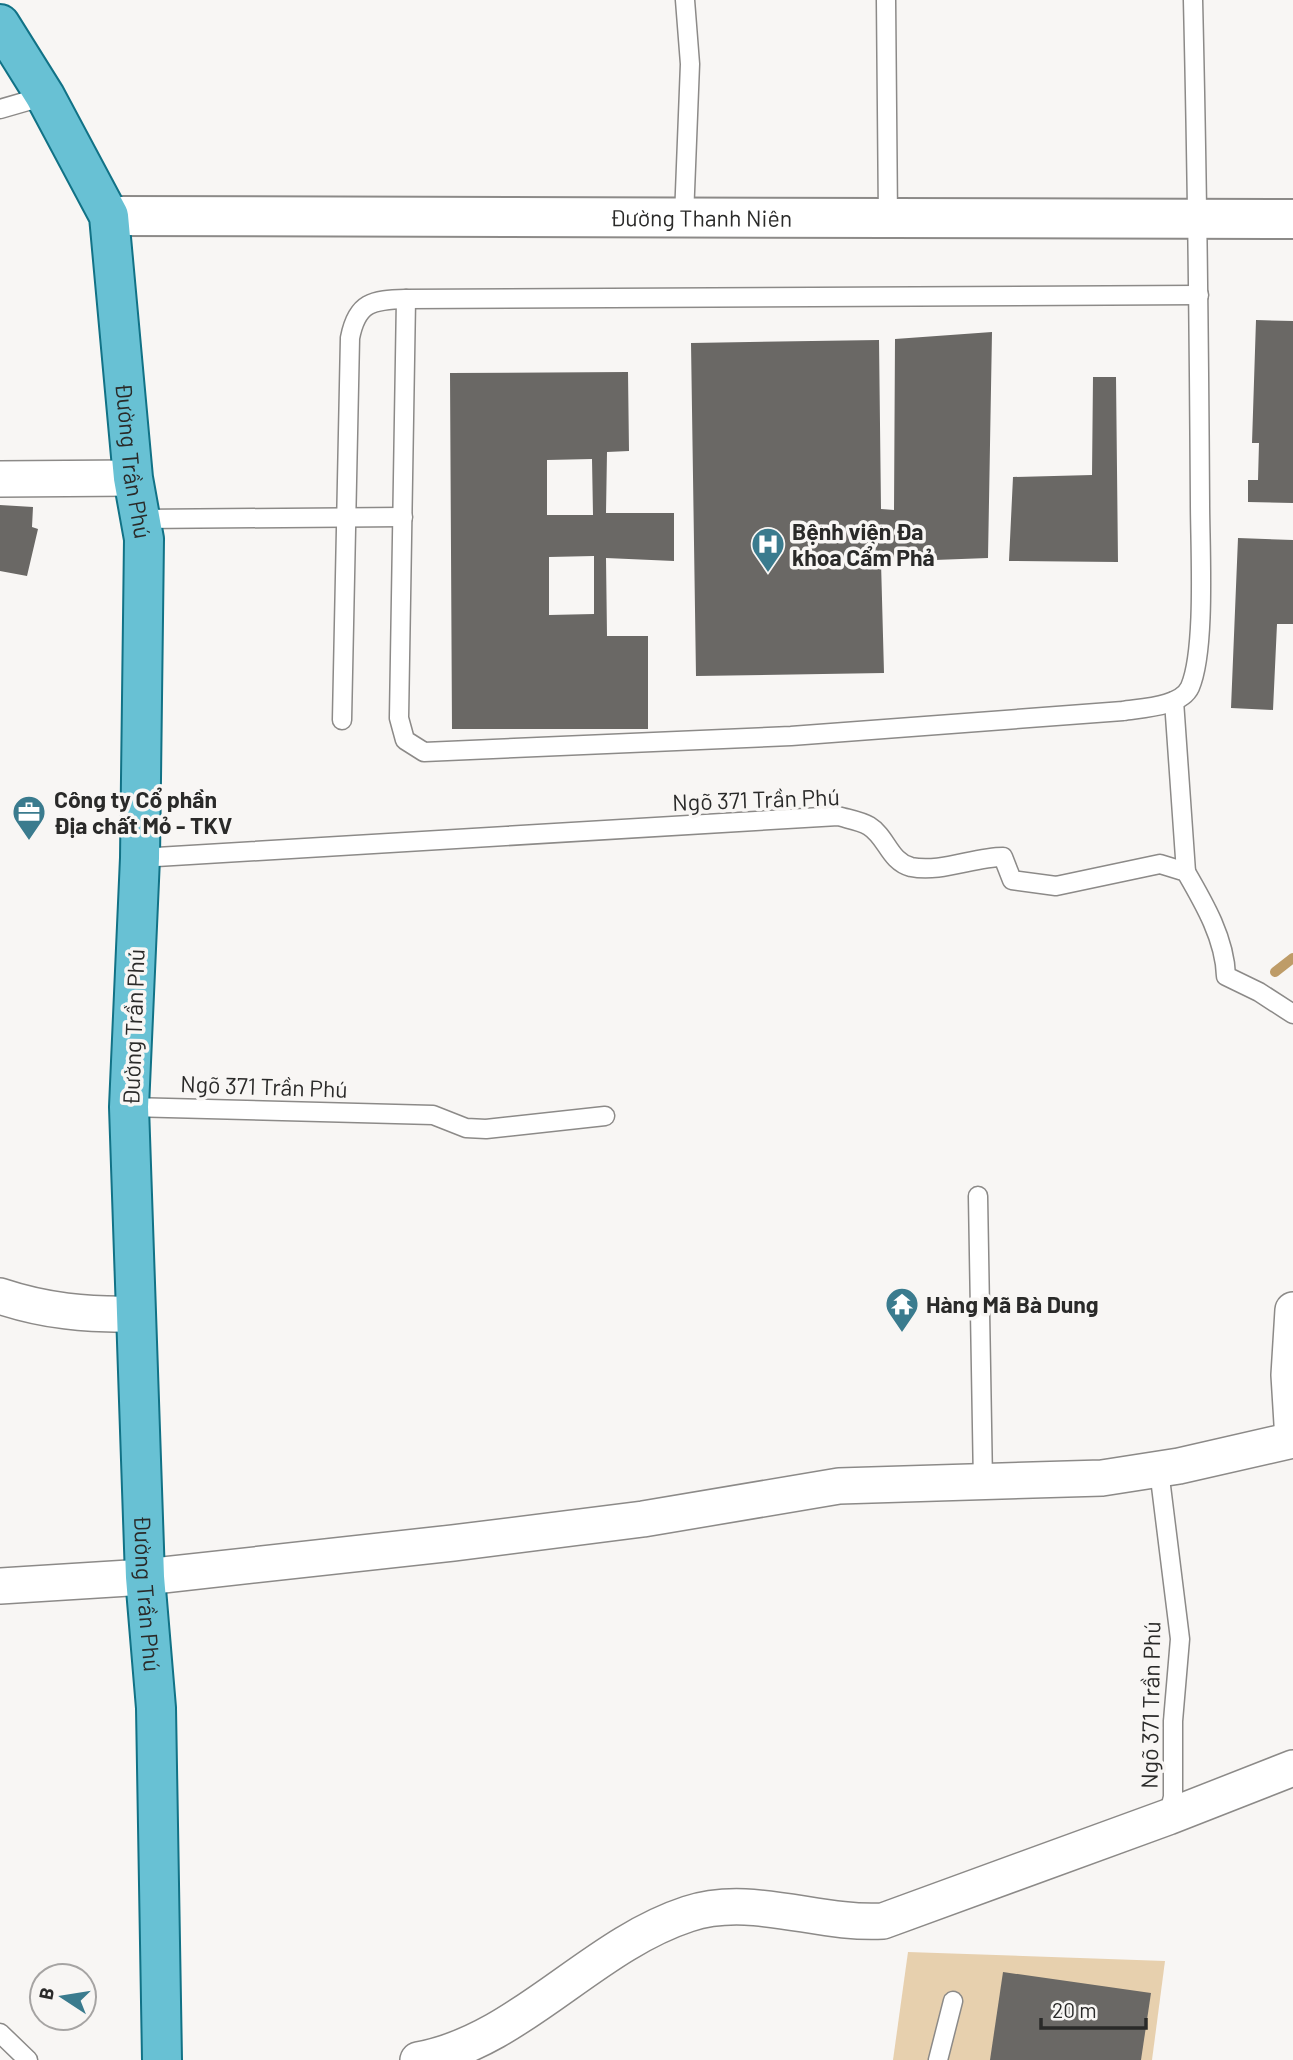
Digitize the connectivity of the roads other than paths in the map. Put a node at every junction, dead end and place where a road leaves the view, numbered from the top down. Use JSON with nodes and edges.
{"nodes":[{"id":1,"x":685,"y":0,"type":"edge"},
{"id":2,"x":886,"y":0,"type":"edge"},
{"id":3,"x":1193,"y":0,"type":"edge"},
{"id":4,"x":0,"y":24,"type":"edge"},
{"id":5,"x":45,"y":96,"type":"junction"},
{"id":6,"x":0,"y":109,"type":"edge"},
{"id":7,"x":109,"y":216,"type":"junction"},
{"id":8,"x":684,"y":217,"type":"junction"},
{"id":9,"x":888,"y":218,"type":"junction"},
{"id":10,"x":1199,"y":219,"type":"junction"},
{"id":11,"x":1293,"y":219,"type":"edge"},
{"id":12,"x":1199,"y":295,"type":"junction"},
{"id":13,"x":407,"y":299,"type":"junction"},
{"id":14,"x":133,"y":478,"type":"junction"},
{"id":15,"x":0,"y":480,"type":"edge"},
{"id":16,"x":403,"y":517,"type":"junction"},
{"id":17,"x":346,"y":518,"type":"junction"},
{"id":18,"x":140,"y":519,"type":"junction"},
{"id":19,"x":1174,"y":701,"type":"junction"},
{"id":20,"x":342,"y":720,"type":"dead end"},
{"id":21,"x":140,"y":858,"type":"junction"},
{"id":22,"x":1186,"y":872,"type":"junction"},
{"id":23,"x":1293,"y":1014,"type":"edge"},
{"id":24,"x":129,"y":1107,"type":"junction"},
{"id":25,"x":605,"y":1116,"type":"dead end"},
{"id":26,"x":978,"y":1195,"type":"dead end"},
{"id":27,"x":0,"y":1296,"type":"edge"},
{"id":28,"x":1293,"y":1310,"type":"edge"},
{"id":29,"x":134,"y":1314,"type":"junction"},
{"id":30,"x":1293,"y":1440,"type":"edge"},
{"id":31,"x":1158,"y":1469,"type":"junction"},
{"id":32,"x":984,"y":1483,"type":"junction"},
{"id":33,"x":145,"y":1577,"type":"junction"},
{"id":34,"x":0,"y":1586,"type":"edge"},
{"id":35,"x":1293,"y":1768,"type":"edge"},
{"id":36,"x":1168,"y":1817,"type":"junction"},
{"id":37,"x":953,"y":2001,"type":"dead end"},
{"id":38,"x":0,"y":2033,"type":"edge"},
{"id":39,"x":28,"y":2060,"type":"edge"},
{"id":40,"x":162,"y":2060,"type":"edge"},
{"id":41,"x":418,"y":2060,"type":"edge"},
{"id":42,"x":938,"y":2060,"type":"edge"}],
"edges":[{"from":1,"to":8,"type":"lane"},
{"from":2,"to":9,"type":"lane"},
{"from":3,"to":10,"type":"lane"},
{"from":4,"to":5,"type":"main road","name":"Đường Trần Phú"},
{"from":5,"to":6,"type":"lane"},
{"from":5,"to":7,"type":"main road","name":"Đường Trần Phú"},
{"from":7,"to":8,"type":"street","name":"Đường Thanh Niên"},
{"from":7,"to":14,"type":"main road","name":"Đường Trần Phú"},
{"from":8,"to":9,"type":"street","name":"Đường Thanh Niên"},
{"from":9,"to":10,"type":"street","name":"Đường Thanh Niên"},
{"from":10,"to":11,"type":"street","name":"Đường Thanh Niên"},
{"from":10,"to":12,"type":"lane"},
{"from":12,"to":13,"type":"lane"},
{"from":12,"to":19,"type":"lane"},
{"from":13,"to":16,"type":"lane"},
{"from":13,"to":17,"type":"lane"},
{"from":14,"to":15,"type":"street"},
{"from":14,"to":18,"type":"main road","name":"Đường Trần Phú"},
{"from":16,"to":17,"type":"lane"},
{"from":16,"to":19,"type":"lane"},
{"from":17,"to":18,"type":"lane"},
{"from":17,"to":20,"type":"lane"},
{"from":18,"to":21,"type":"main road","name":"Đường Trần Phú"},
{"from":19,"to":22,"type":"lane"},
{"from":21,"to":22,"type":"lane","name":"Ngõ 371 Trần Phú"},
{"from":21,"to":24,"type":"main road","name":"Đường Trần Phú"},
{"from":22,"to":23,"type":"lane"},
{"from":24,"to":25,"type":"lane","name":"Ngõ 371 Trần Phú"},
{"from":24,"to":29,"type":"main road","name":"Đường Trần Phú"},
{"from":26,"to":32,"type":"lane"},
{"from":27,"to":29,"type":"street"},
{"from":28,"to":30,"type":"street"},
{"from":29,"to":33,"type":"main road","name":"Đường Trần Phú"},
{"from":30,"to":31,"type":"street"},
{"from":31,"to":32,"type":"street"},
{"from":31,"to":36,"type":"lane","name":"Ngõ 371 Trần Phú"},
{"from":32,"to":33,"type":"street"},
{"from":33,"to":34,"type":"street"},
{"from":33,"to":40,"type":"main road","name":"Đường Trần Phú"},
{"from":35,"to":36,"type":"street"},
{"from":36,"to":41,"type":"street"},
{"from":37,"to":42,"type":"lane"},
{"from":38,"to":39,"type":"lane"}]}
